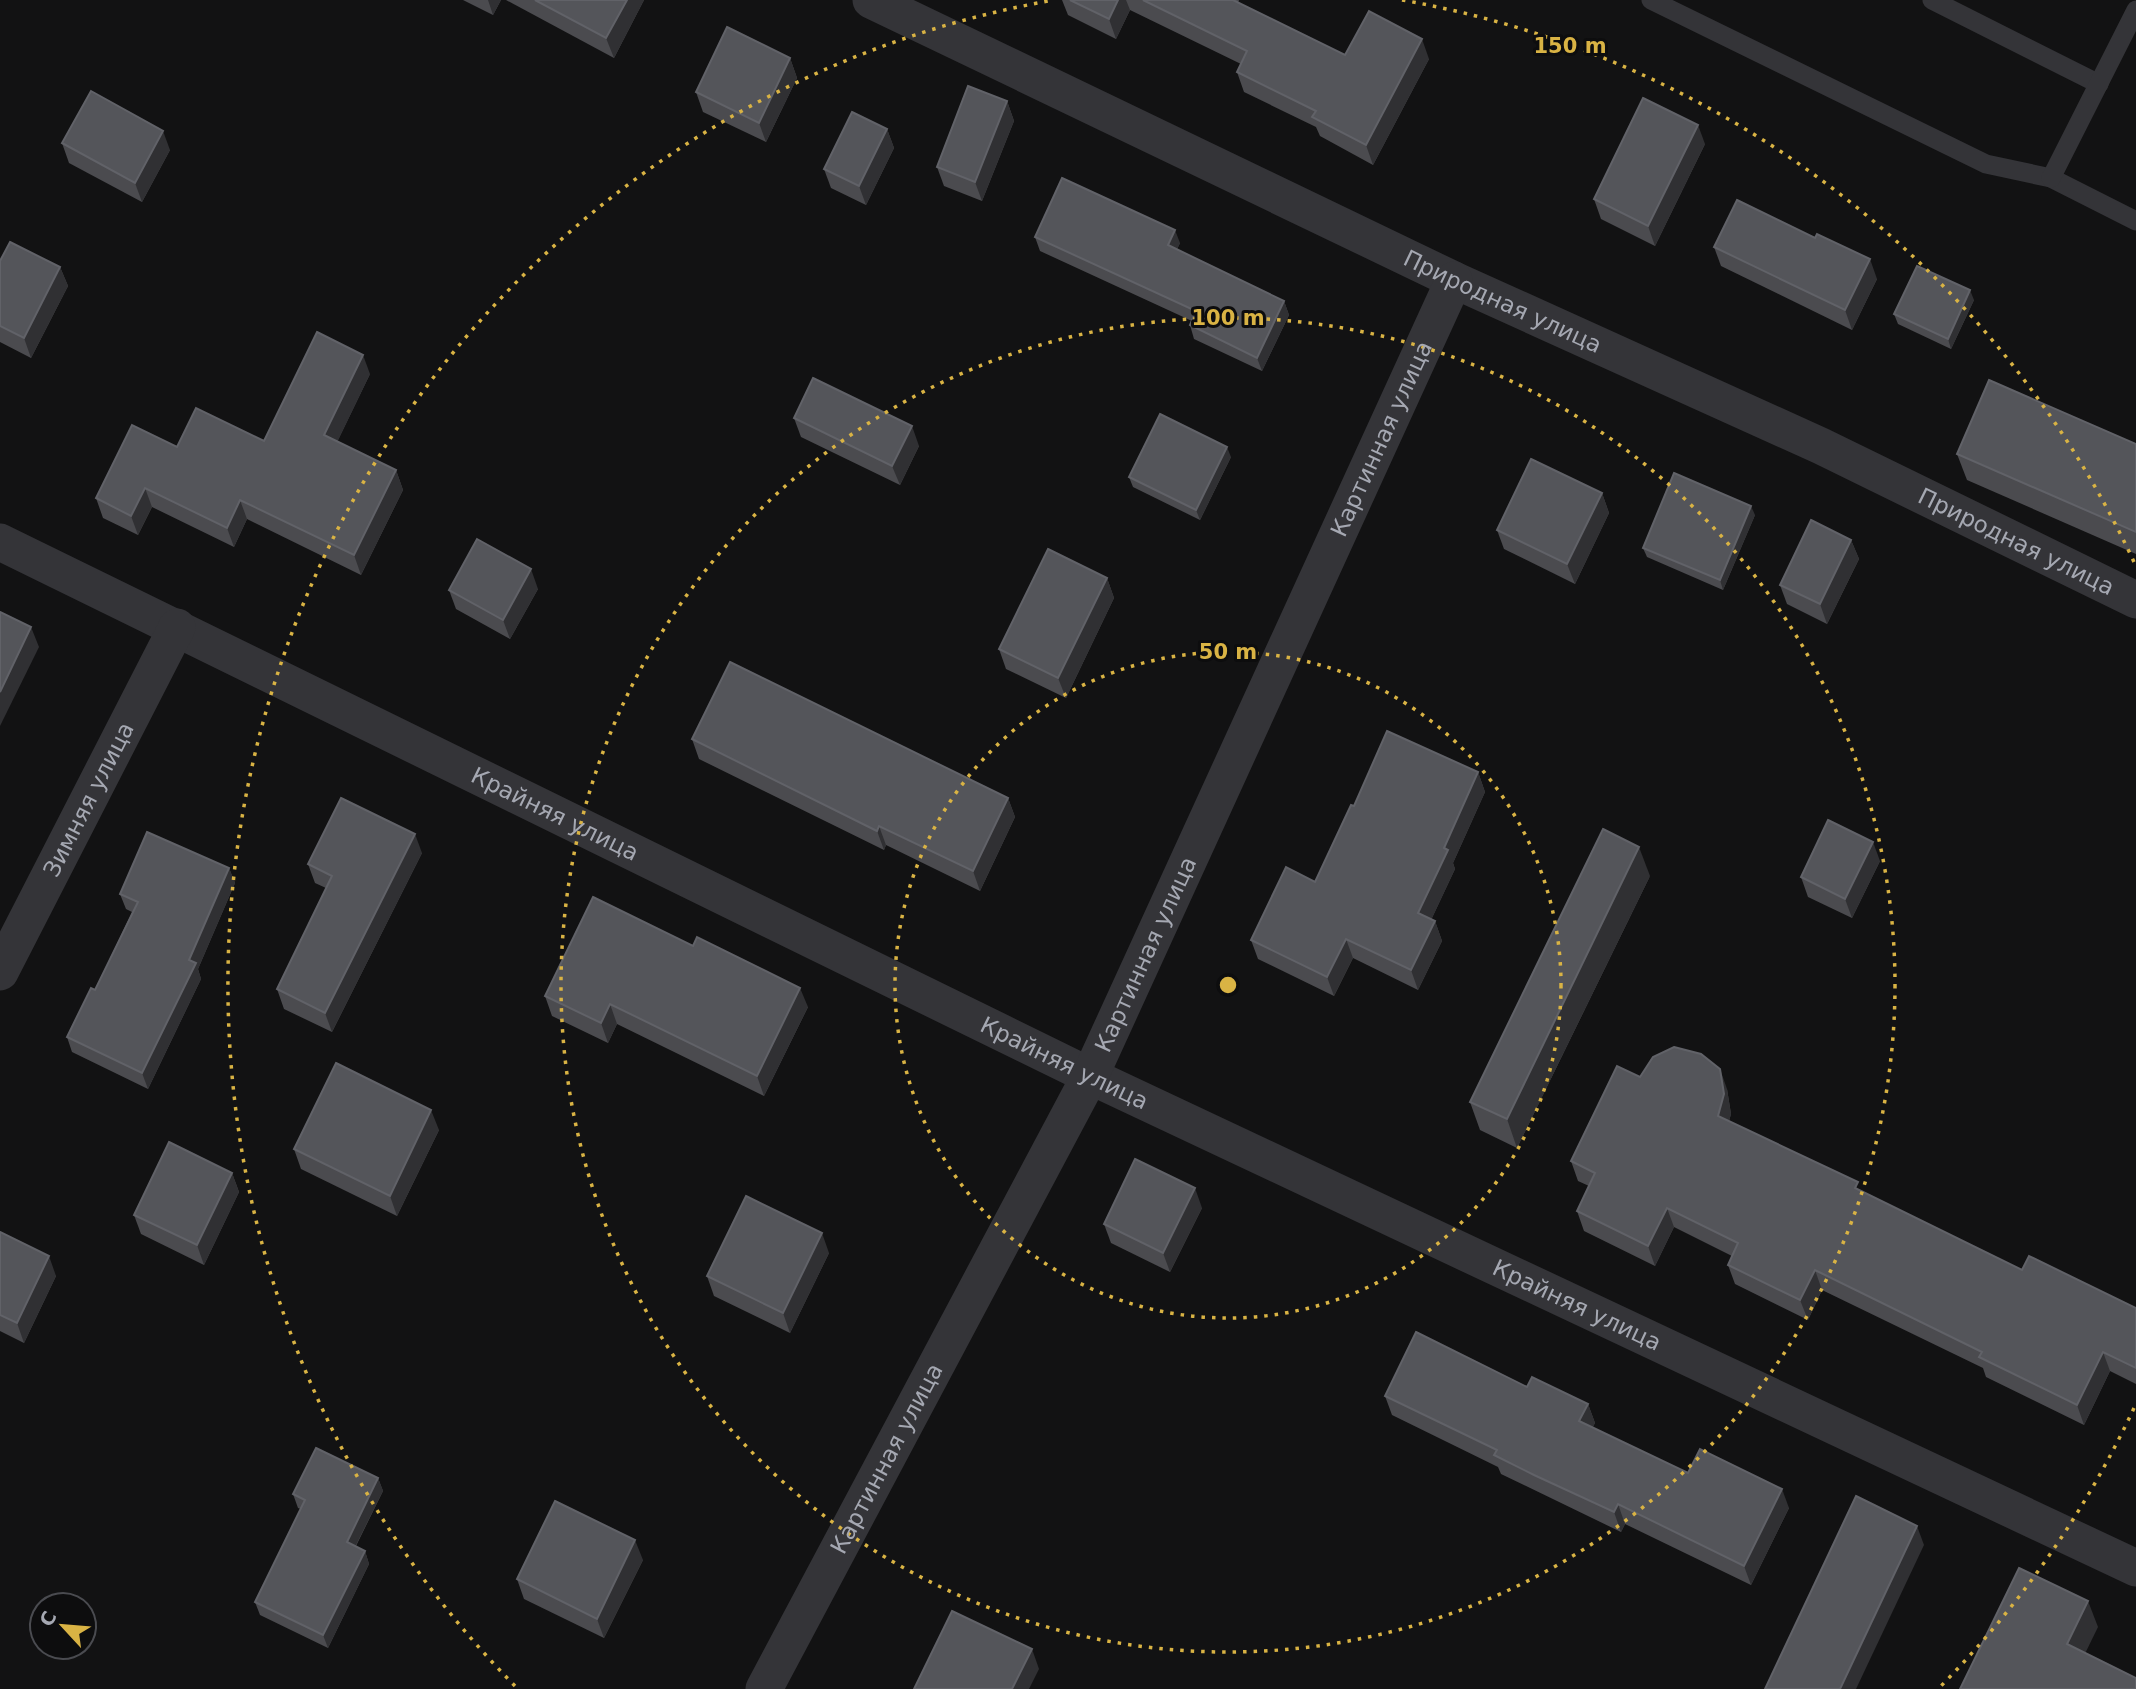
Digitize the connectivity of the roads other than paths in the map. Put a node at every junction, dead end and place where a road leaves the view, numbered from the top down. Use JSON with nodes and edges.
{"nodes":[{"id":1,"x":871,"y":0,"type":"edge"},
{"id":2,"x":1651,"y":0,"type":"edge"},
{"id":3,"x":1931,"y":0,"type":"edge"},
{"id":4,"x":2136,"y":9,"type":"edge"},
{"id":5,"x":2099,"y":84,"type":"junction"},
{"id":6,"x":2051,"y":178,"type":"junction"},
{"id":7,"x":2136,"y":221,"type":"edge"},
{"id":8,"x":1454,"y":279,"type":"junction"},
{"id":9,"x":0,"y":542,"type":"edge"},
{"id":10,"x":2136,"y":600,"type":"edge"},
{"id":11,"x":177,"y":627,"type":"junction"},
{"id":12,"x":0,"y":972,"type":"edge"},
{"id":13,"x":1090,"y":1076,"type":"junction"},
{"id":14,"x":2136,"y":1568,"type":"edge"},
{"id":15,"x":764,"y":1689,"type":"edge"}],
"edges":[{"from":1,"to":8,"type":"street","name":"Природная улица"},
{"from":2,"to":6,"type":"lane"},
{"from":3,"to":5,"type":"lane"},
{"from":4,"to":5,"type":"lane"},
{"from":5,"to":6,"type":"lane"},
{"from":6,"to":7,"type":"lane"},
{"from":8,"to":10,"type":"street","name":"Природная улица"},
{"from":8,"to":13,"type":"street","name":"Картинная улица"},
{"from":9,"to":11,"type":"street","name":"Крайняя улица"},
{"from":11,"to":12,"type":"street","name":"Зимняя улица"},
{"from":11,"to":13,"type":"street","name":"Крайняя улица"},
{"from":13,"to":14,"type":"street","name":"Крайняя улица"},
{"from":13,"to":15,"type":"street","name":"Картинная улица"}]}
